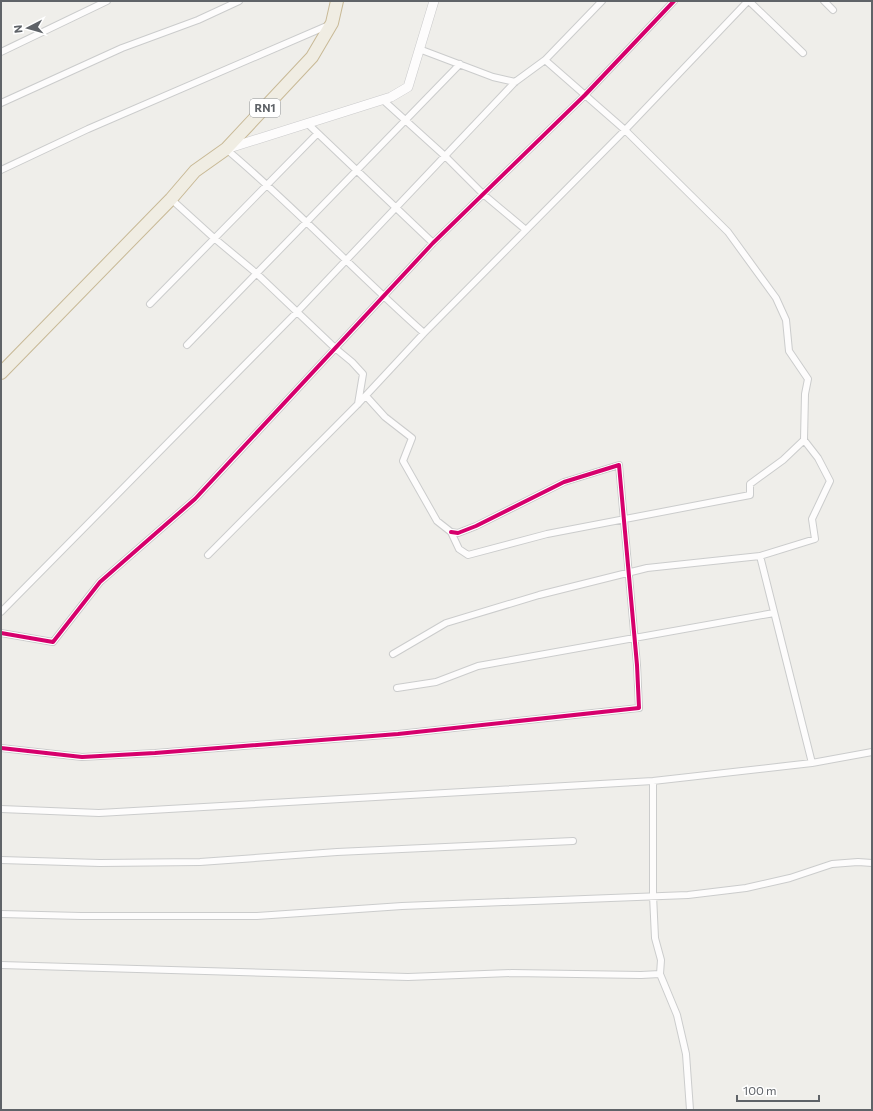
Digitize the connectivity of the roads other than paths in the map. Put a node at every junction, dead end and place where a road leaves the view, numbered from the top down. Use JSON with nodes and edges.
{"nodes":[{"id":1,"x":107,"y":1,"type":"edge"},
{"id":2,"x":239,"y":1,"type":"edge"},
{"id":3,"x":337,"y":1,"type":"edge"},
{"id":4,"x":434,"y":1,"type":"edge"},
{"id":5,"x":602,"y":1,"type":"edge"},
{"id":6,"x":674,"y":1,"type":"edge"},
{"id":7,"x":749,"y":1,"type":"edge"},
{"id":8,"x":824,"y":1,"type":"edge"},
{"id":9,"x":833,"y":10,"type":"dead end"},
{"id":10,"x":332,"y":24,"type":"junction"},
{"id":11,"x":419,"y":49,"type":"junction"},
{"id":12,"x":1,"y":52,"type":"edge"},
{"id":13,"x":803,"y":53,"type":"dead end"},
{"id":14,"x":544,"y":60,"type":"junction"},
{"id":15,"x":460,"y":64,"type":"junction"},
{"id":16,"x":515,"y":82,"type":"junction"},
{"id":17,"x":585,"y":95,"type":"junction"},
{"id":18,"x":383,"y":100,"type":"junction"},
{"id":19,"x":1,"y":103,"type":"edge"},
{"id":20,"x":404,"y":121,"type":"junction"},
{"id":21,"x":308,"y":124,"type":"junction"},
{"id":22,"x":625,"y":130,"type":"junction"},
{"id":23,"x":317,"y":134,"type":"junction"},
{"id":24,"x":226,"y":150,"type":"junction"},
{"id":25,"x":446,"y":157,"type":"junction"},
{"id":26,"x":1,"y":170,"type":"edge"},
{"id":27,"x":357,"y":170,"type":"junction"},
{"id":28,"x":268,"y":184,"type":"junction"},
{"id":29,"x":483,"y":194,"type":"junction"},
{"id":30,"x":172,"y":199,"type":"junction"},
{"id":31,"x":396,"y":207,"type":"junction"},
{"id":32,"x":307,"y":222,"type":"junction"},
{"id":33,"x":526,"y":230,"type":"junction"},
{"id":34,"x":214,"y":238,"type":"junction"},
{"id":35,"x":433,"y":243,"type":"junction"},
{"id":36,"x":346,"y":260,"type":"junction"},
{"id":37,"x":256,"y":273,"type":"junction"},
{"id":38,"x":384,"y":298,"type":"junction"},
{"id":39,"x":150,"y":304,"type":"dead end"},
{"id":40,"x":297,"y":312,"type":"junction"},
{"id":41,"x":424,"y":333,"type":"junction"},
{"id":42,"x":187,"y":345,"type":"dead end"},
{"id":43,"x":335,"y":348,"type":"junction"},
{"id":44,"x":1,"y":373,"type":"edge"},
{"id":45,"x":366,"y":396,"type":"junction"},
{"id":46,"x":358,"y":405,"type":"junction"},
{"id":47,"x":804,"y":440,"type":"junction"},
{"id":48,"x":624,"y":519,"type":"junction"},
{"id":49,"x":451,"y":532,"type":"junction"},
{"id":50,"x":208,"y":555,"type":"dead end"},
{"id":51,"x":760,"y":556,"type":"junction"},
{"id":52,"x":629,"y":574,"type":"junction"},
{"id":53,"x":1,"y":612,"type":"edge"},
{"id":54,"x":774,"y":613,"type":"junction"},
{"id":55,"x":1,"y":633,"type":"edge"},
{"id":56,"x":635,"y":640,"type":"junction"},
{"id":57,"x":393,"y":654,"type":"dead end"},
{"id":58,"x":397,"y":688,"type":"dead end"},
{"id":59,"x":1,"y":748,"type":"edge"},
{"id":60,"x":872,"y":752,"type":"edge"},
{"id":61,"x":812,"y":763,"type":"junction"},
{"id":62,"x":653,"y":781,"type":"junction"},
{"id":63,"x":1,"y":809,"type":"edge"},
{"id":64,"x":573,"y":841,"type":"dead end"},
{"id":65,"x":1,"y":860,"type":"edge"},
{"id":66,"x":872,"y":863,"type":"edge"},
{"id":67,"x":653,"y":895,"type":"junction"},
{"id":68,"x":1,"y":914,"type":"edge"},
{"id":69,"x":1,"y":965,"type":"edge"},
{"id":70,"x":660,"y":974,"type":"junction"},
{"id":71,"x":690,"y":1110,"type":"edge"}],
"edges":[{"from":1,"to":12,"type":"street"},
{"from":2,"to":19,"type":"street"},
{"from":3,"to":10,"type":"highway","number":"RN1"},
{"from":4,"to":11,"type":"street"},
{"from":5,"to":14,"type":"street"},
{"from":6,"to":17,"type":"street"},
{"from":7,"to":13,"type":"street"},
{"from":7,"to":22,"type":"street"},
{"from":8,"to":9,"type":"street"},
{"from":10,"to":24,"type":"highway","number":"RN1"},
{"from":10,"to":26,"type":"street"},
{"from":11,"to":15,"type":"street"},
{"from":11,"to":18,"type":"street"},
{"from":14,"to":16,"type":"street"},
{"from":14,"to":17,"type":"street"},
{"from":15,"to":16,"type":"street"},
{"from":15,"to":20,"type":"street"},
{"from":16,"to":25,"type":"street"},
{"from":17,"to":22,"type":"street"},
{"from":17,"to":29,"type":"street"},
{"from":18,"to":20,"type":"street"},
{"from":18,"to":21,"type":"street"},
{"from":20,"to":25,"type":"street"},
{"from":20,"to":27,"type":"street"},
{"from":21,"to":23,"type":"street"},
{"from":21,"to":24,"type":"street"},
{"from":22,"to":33,"type":"street"},
{"from":22,"to":47,"type":"street"},
{"from":23,"to":27,"type":"street"},
{"from":23,"to":28,"type":"street"},
{"from":24,"to":28,"type":"street"},
{"from":24,"to":30,"type":"highway","number":"RN1"},
{"from":25,"to":29,"type":"street"},
{"from":25,"to":31,"type":"street"},
{"from":27,"to":31,"type":"street"},
{"from":27,"to":32,"type":"street"},
{"from":28,"to":32,"type":"street"},
{"from":28,"to":34,"type":"street"},
{"from":29,"to":33,"type":"street"},
{"from":29,"to":35,"type":"street"},
{"from":30,"to":34,"type":"street"},
{"from":30,"to":44,"type":"highway","number":"RN1"},
{"from":31,"to":35,"type":"street"},
{"from":31,"to":36,"type":"street"},
{"from":32,"to":36,"type":"street"},
{"from":32,"to":37,"type":"street"},
{"from":33,"to":41,"type":"street"},
{"from":34,"to":37,"type":"street"},
{"from":34,"to":39,"type":"street"},
{"from":35,"to":38,"type":"street"},
{"from":36,"to":38,"type":"street"},
{"from":36,"to":40,"type":"street"},
{"from":37,"to":40,"type":"street"},
{"from":37,"to":42,"type":"street"},
{"from":38,"to":41,"type":"street"},
{"from":38,"to":43,"type":"street"},
{"from":40,"to":43,"type":"street"},
{"from":40,"to":53,"type":"street"},
{"from":41,"to":45,"type":"street"},
{"from":43,"to":46,"type":"street"},
{"from":43,"to":55,"type":"street"},
{"from":45,"to":46,"type":"street"},
{"from":45,"to":49,"type":"street"},
{"from":46,"to":50,"type":"street"},
{"from":47,"to":48,"type":"street"},
{"from":47,"to":51,"type":"street"},
{"from":48,"to":49,"type":"street"},
{"from":48,"to":49,"type":"street"},
{"from":48,"to":52,"type":"street"},
{"from":51,"to":52,"type":"street"},
{"from":51,"to":54,"type":"street"},
{"from":52,"to":56,"type":"street"},
{"from":52,"to":57,"type":"street"},
{"from":54,"to":56,"type":"street"},
{"from":54,"to":61,"type":"street"},
{"from":56,"to":58,"type":"street"},
{"from":56,"to":59,"type":"street"},
{"from":60,"to":61,"type":"street"},
{"from":61,"to":62,"type":"street"},
{"from":62,"to":63,"type":"street"},
{"from":62,"to":67,"type":"street"},
{"from":64,"to":65,"type":"street"},
{"from":66,"to":67,"type":"street"},
{"from":67,"to":68,"type":"street"},
{"from":67,"to":70,"type":"street"},
{"from":69,"to":70,"type":"street"},
{"from":70,"to":71,"type":"street"}]}
